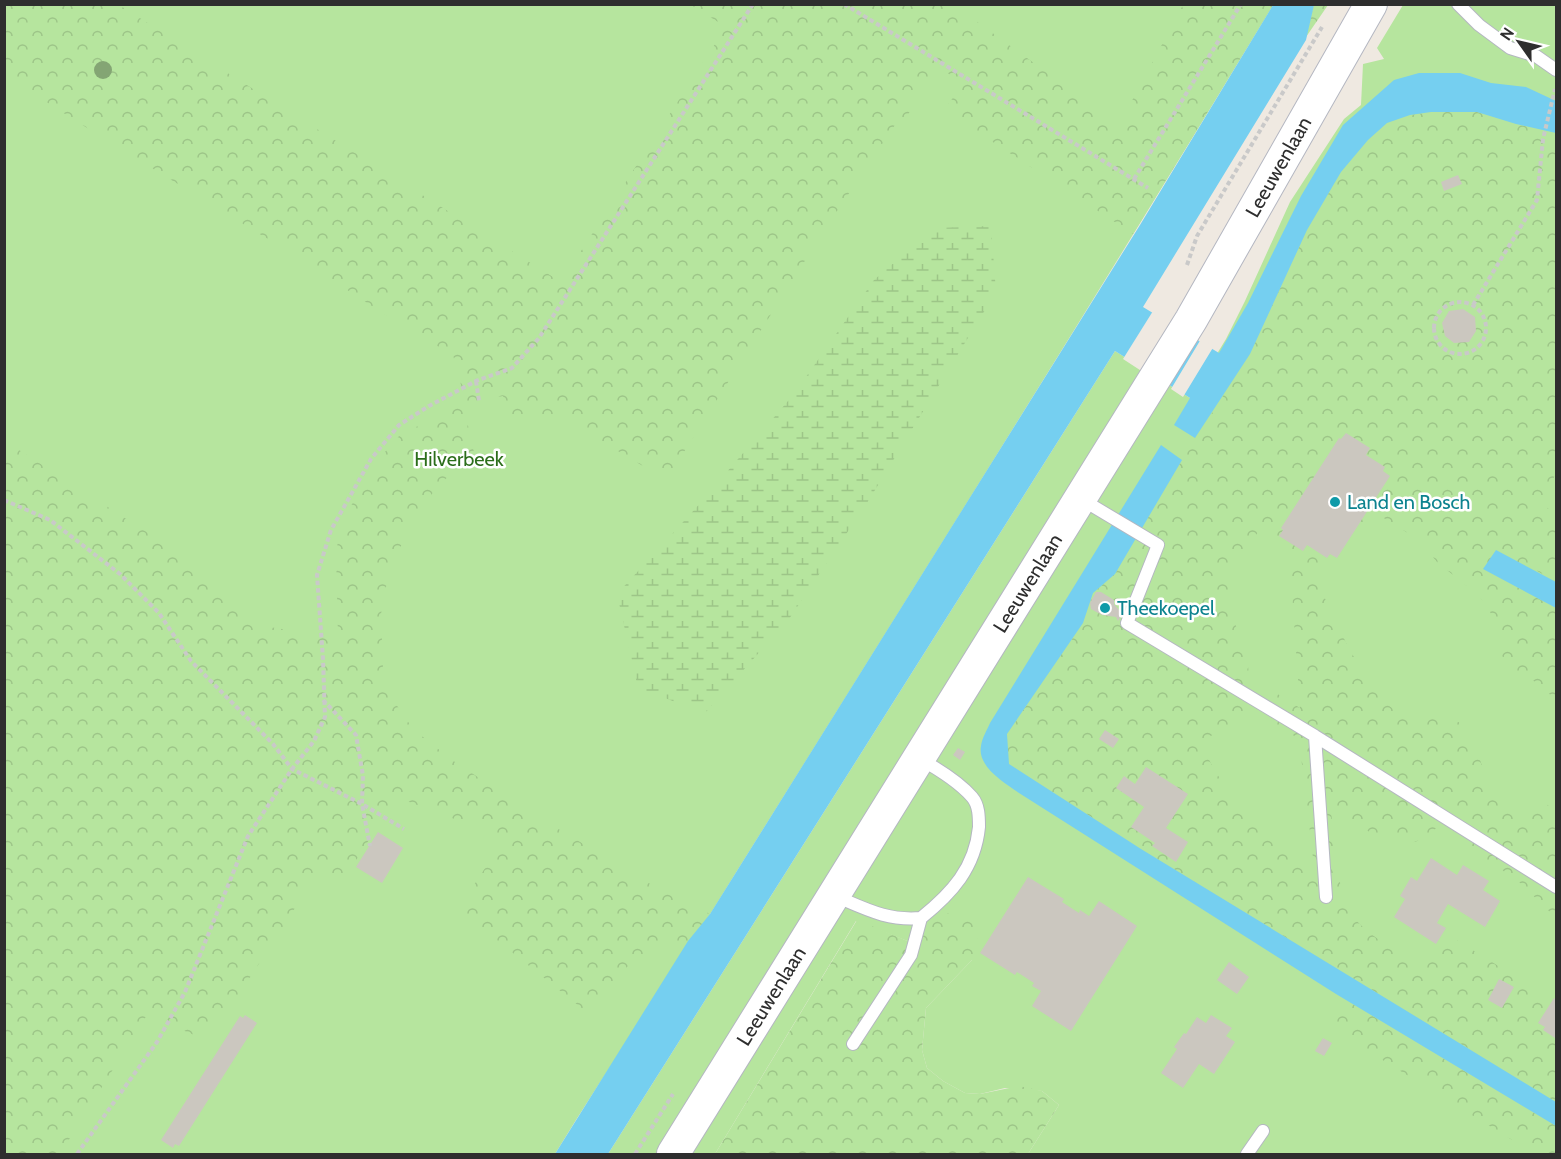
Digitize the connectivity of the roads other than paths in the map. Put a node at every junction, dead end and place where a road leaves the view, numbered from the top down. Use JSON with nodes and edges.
{"nodes":[{"id":1,"x":1371,"y":4,"type":"edge"},
{"id":2,"x":1458,"y":4,"type":"edge"},
{"id":3,"x":1557,"y":70,"type":"edge"},
{"id":4,"x":1081,"y":499,"type":"junction"},
{"id":5,"x":1315,"y":736,"type":"junction"},
{"id":6,"x":920,"y":759,"type":"junction"},
{"id":7,"x":1557,"y":887,"type":"edge"},
{"id":8,"x":834,"y":896,"type":"junction"},
{"id":9,"x":1326,"y":897,"type":"dead end"},
{"id":10,"x":921,"y":918,"type":"junction"},
{"id":11,"x":853,"y":1044,"type":"dead end"},
{"id":12,"x":1263,"y":1131,"type":"dead end"},
{"id":13,"x":673,"y":1155,"type":"edge"},
{"id":14,"x":1247,"y":1155,"type":"edge"}],
"edges":[{"from":1,"to":4,"type":"street","name":"Leeuwenlaan"},
{"from":2,"to":3,"type":"lane"},
{"from":4,"to":5,"type":"lane"},
{"from":4,"to":6,"type":"street","name":"Leeuwenlaan"},
{"from":5,"to":7,"type":"lane"},
{"from":5,"to":9,"type":"lane"},
{"from":6,"to":8,"type":"street","name":"Leeuwenlaan"},
{"from":6,"to":10,"type":"lane"},
{"from":8,"to":10,"type":"lane"},
{"from":8,"to":13,"type":"street","name":"Leeuwenlaan"},
{"from":10,"to":11,"type":"lane"},
{"from":12,"to":14,"type":"lane"}]}
